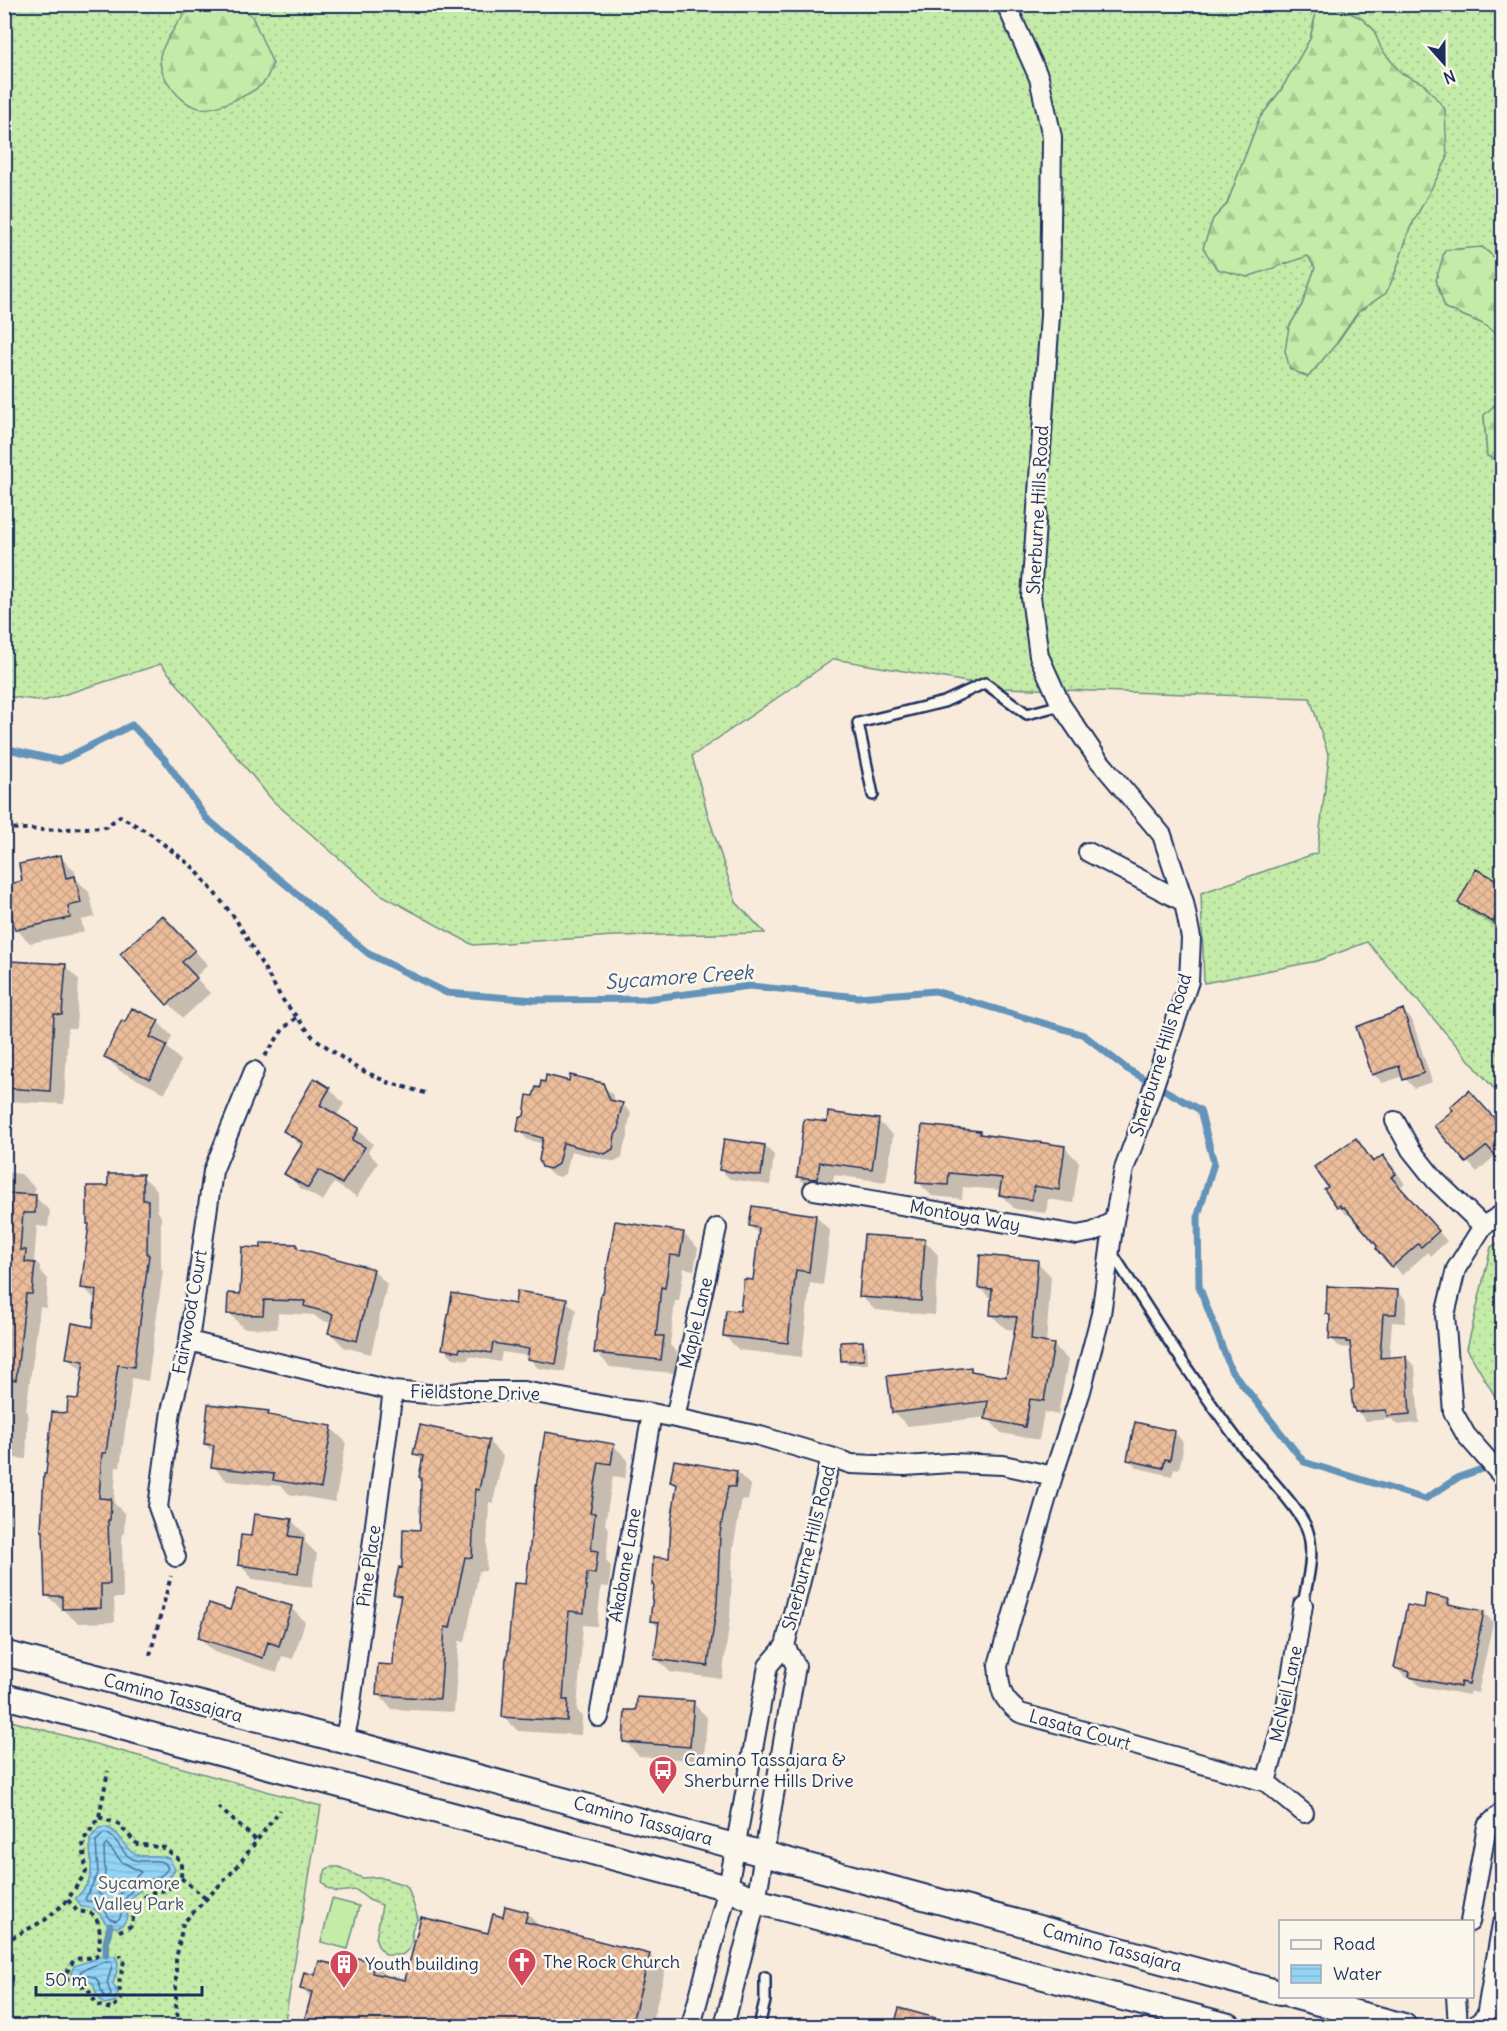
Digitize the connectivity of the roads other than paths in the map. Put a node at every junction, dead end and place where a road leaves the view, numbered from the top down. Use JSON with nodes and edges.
{"nodes":[{"id":1,"x":1006,"y":4,"type":"edge"},
{"id":2,"x":1061,"y":705,"type":"junction"},
{"id":3,"x":873,"y":795,"type":"dead end"},
{"id":4,"x":1088,"y":852,"type":"dead end"},
{"id":5,"x":1184,"y":902,"type":"junction"},
{"id":6,"x":254,"y":1071,"type":"road end"},
{"id":7,"x":1395,"y":1121,"type":"dead end"},
{"id":8,"x":813,"y":1190,"type":"dead end"},
{"id":9,"x":1503,"y":1214,"type":"edge"},
{"id":10,"x":1114,"y":1221,"type":"junction"},
{"id":11,"x":1483,"y":1226,"type":"junction"},
{"id":12,"x":717,"y":1228,"type":"dead end"},
{"id":13,"x":1110,"y":1249,"type":"junction"},
{"id":14,"x":189,"y":1341,"type":"junction"},
{"id":15,"x":393,"y":1391,"type":"junction"},
{"id":16,"x":652,"y":1413,"type":"junction"},
{"id":17,"x":675,"y":1418,"type":"junction"},
{"id":18,"x":831,"y":1457,"type":"junction"},
{"id":19,"x":1053,"y":1476,"type":"junction"},
{"id":20,"x":1503,"y":1476,"type":"edge"},
{"id":21,"x":176,"y":1557,"type":"road end"},
{"id":22,"x":1303,"y":1605,"type":"joint"},
{"id":23,"x":785,"y":1646,"type":"junction"},
{"id":24,"x":4,"y":1653,"type":"edge"},
{"id":25,"x":4,"y":1696,"type":"edge"},
{"id":26,"x":599,"y":1717,"type":"dead end"},
{"id":27,"x":344,"y":1741,"type":"junction"},
{"id":28,"x":1266,"y":1782,"type":"junction"},
{"id":29,"x":1503,"y":1812,"type":"edge"},
{"id":30,"x":1304,"y":1813,"type":"dead end"},
{"id":31,"x":734,"y":1846,"type":"junction"},
{"id":32,"x":764,"y":1854,"type":"junction"},
{"id":33,"x":728,"y":1888,"type":"junction"},
{"id":34,"x":756,"y":1901,"type":"junction"},
{"id":35,"x":1470,"y":1920,"type":"edge"},
{"id":36,"x":1503,"y":1924,"type":"edge"},
{"id":37,"x":765,"y":1977,"type":"dead end"},
{"id":38,"x":1279,"y":1992,"type":"edge"},
{"id":39,"x":1300,"y":1998,"type":"edge"},
{"id":40,"x":1456,"y":1998,"type":"edge"},
{"id":41,"x":691,"y":2026,"type":"edge"},
{"id":42,"x":724,"y":2026,"type":"edge"},
{"id":43,"x":759,"y":2026,"type":"edge"},
{"id":44,"x":1228,"y":2026,"type":"edge"},
{"id":45,"x":1404,"y":2026,"type":"edge"},
{"id":46,"x":1458,"y":2026,"type":"edge"},
{"id":47,"x":1475,"y":2026,"type":"edge"}],
"edges":[{"from":1,"to":2,"type":"street","name":"Sherburne Hills Road"},
{"from":2,"to":3,"type":"lane"},
{"from":2,"to":5,"type":"street","name":"Sherburne Hills Road"},
{"from":4,"to":5,"type":"street"},
{"from":5,"to":10,"type":"street","name":"Sherburne Hills Road"},
{"from":6,"to":14,"type":"street","name":"Fairwood Court"},
{"from":7,"to":11,"type":"street"},
{"from":8,"to":10,"type":"street","name":"Montoya Way"},
{"from":9,"to":11,"type":"street"},
{"from":10,"to":13,"type":"street","name":"Sherburne Hills Road"},
{"from":11,"to":20,"type":"street"},
{"from":12,"to":17,"type":"street","name":"Maple Lane"},
{"from":13,"to":19,"type":"street","name":"Sherburne Hills Road"},
{"from":13,"to":22,"type":"lane"},
{"from":14,"to":15,"type":"street","name":"Fieldstone Drive"},
{"from":14,"to":21,"type":"street","name":"Fairwood Court"},
{"from":15,"to":16,"type":"street","name":"Fieldstone Drive"},
{"from":15,"to":27,"type":"street","name":"Pine Place"},
{"from":16,"to":17,"type":"street","name":"Fieldstone Drive"},
{"from":16,"to":26,"type":"street","name":"Akabane Lane"},
{"from":17,"to":18,"type":"street","name":"Fieldstone Drive"},
{"from":18,"to":19,"type":"street","name":"Sherburne Hills Road"},
{"from":18,"to":23,"type":"street","name":"Sherburne Hills Road"},
{"from":19,"to":28,"type":"street","name":"Lasata Court"},
{"from":22,"to":28,"type":"street","name":"McNeil Lane"},
{"from":23,"to":31,"type":"street","name":"Sherburne Hills Road"},
{"from":23,"to":32,"type":"street","name":"Sherburne Hills Road"},
{"from":24,"to":27,"type":"main road","name":"Camino Tassajara"},
{"from":25,"to":33,"type":"main road"},
{"from":27,"to":31,"type":"main road","name":"Camino Tassajara"},
{"from":28,"to":30,"type":"street","name":"Lasata Court"},
{"from":29,"to":35,"type":"street"},
{"from":31,"to":32,"type":"main road","name":"Camino Tassajara"},
{"from":31,"to":33,"type":"street","name":"Sherburne Hills Road"},
{"from":32,"to":34,"type":"street","name":"Sherburne Hills Road"},
{"from":32,"to":38,"type":"main road","name":"Camino Tassajara"},
{"from":33,"to":34,"type":"main road"},
{"from":33,"to":41,"type":"street","name":"Sherburne Hills Road"},
{"from":34,"to":42,"type":"street","name":"Sherburne Hills Road"},
{"from":34,"to":44,"type":"main road"},
{"from":36,"to":47,"type":"street"},
{"from":37,"to":43,"type":"lane"},
{"from":39,"to":45,"type":"main road"},
{"from":40,"to":46,"type":"street"}]}
